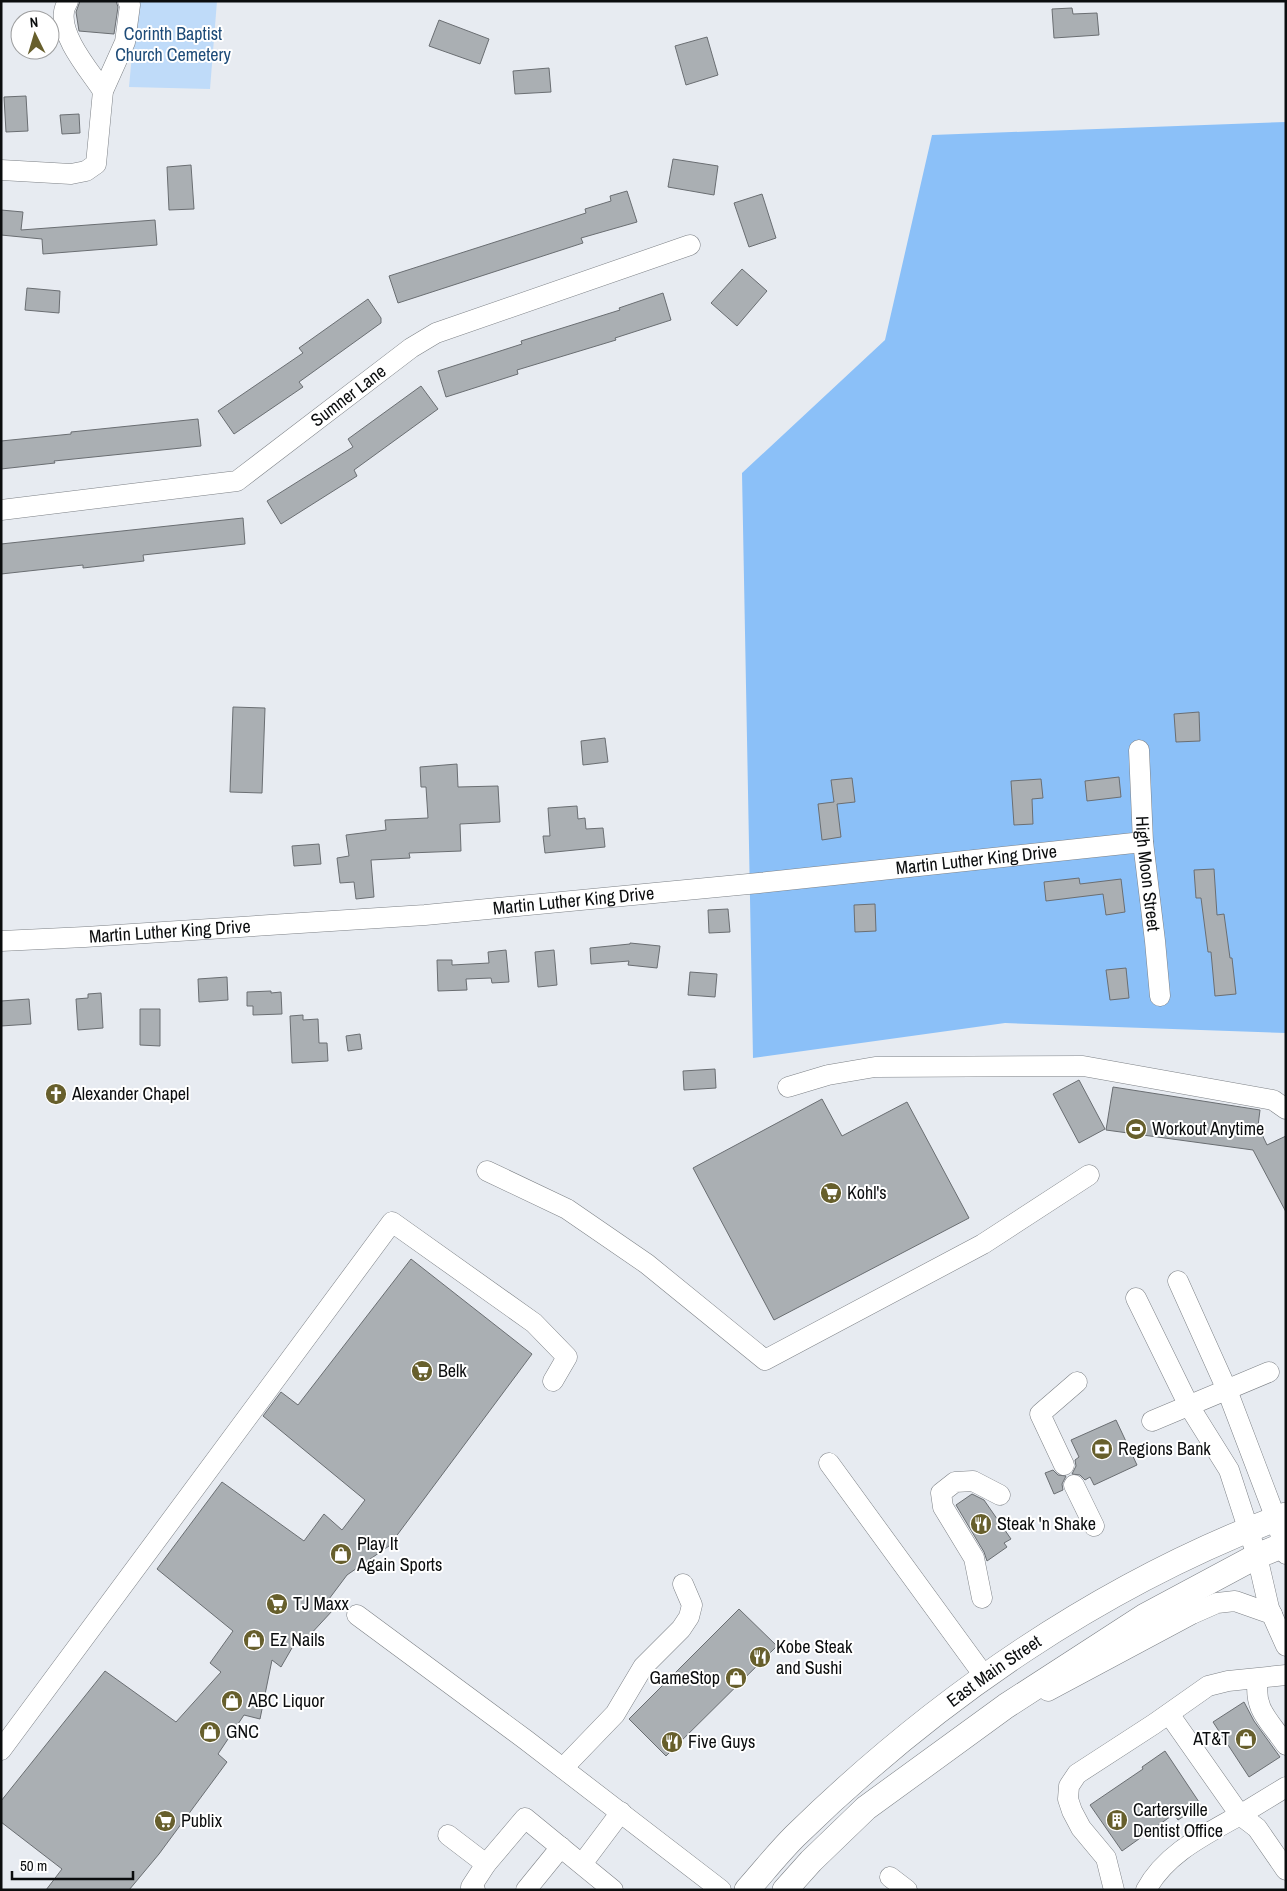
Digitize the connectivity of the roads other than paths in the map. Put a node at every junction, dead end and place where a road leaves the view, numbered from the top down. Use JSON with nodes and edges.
{"nodes":[{"id":1,"x":68,"y":1,"type":"edge"},
{"id":2,"x":128,"y":1,"type":"edge"},
{"id":3,"x":103,"y":91,"type":"junction"},
{"id":4,"x":1,"y":170,"type":"edge"},
{"id":5,"x":690,"y":244,"type":"dead end"},
{"id":6,"x":1,"y":510,"type":"edge"},
{"id":7,"x":1139,"y":750,"type":"dead end"},
{"id":8,"x":1143,"y":842,"type":"junction"},
{"id":9,"x":1,"y":941,"type":"edge"},
{"id":10,"x":1160,"y":996,"type":"dead end"},
{"id":11,"x":788,"y":1087,"type":"dead end"},
{"id":12,"x":1286,"y":1109,"type":"edge"},
{"id":13,"x":487,"y":1171,"type":"dead end"},
{"id":14,"x":1089,"y":1175,"type":"dead end"},
{"id":15,"x":1178,"y":1281,"type":"dead end"},
{"id":16,"x":1136,"y":1298,"type":"dead end"},
{"id":17,"x":1268,"y":1372,"type":"dead end"},
{"id":18,"x":553,"y":1381,"type":"dead end"},
{"id":19,"x":1077,"y":1382,"type":"dead end"},
{"id":20,"x":1226,"y":1390,"type":"junction"},
{"id":21,"x":1188,"y":1406,"type":"junction"},
{"id":22,"x":1152,"y":1421,"type":"dead end"},
{"id":23,"x":829,"y":1463,"type":"dead end"},
{"id":24,"x":1064,"y":1464,"type":"dead end"},
{"id":25,"x":1074,"y":1485,"type":"dead end"},
{"id":26,"x":1000,"y":1495,"type":"dead end"},
{"id":27,"x":1281,"y":1517,"type":"edge"},
{"id":28,"x":1094,"y":1526,"type":"dead end"},
{"id":29,"x":1249,"y":1529,"type":"junction"},
{"id":30,"x":1285,"y":1547,"type":"edge"},
{"id":31,"x":1257,"y":1556,"type":"junction"},
{"id":32,"x":683,"y":1584,"type":"dead end"},
{"id":33,"x":982,"y":1598,"type":"dead end"},
{"id":34,"x":1272,"y":1614,"type":"junction"},
{"id":35,"x":356,"y":1615,"type":"dead end"},
{"id":36,"x":1286,"y":1646,"type":"edge"},
{"id":37,"x":1286,"y":1675,"type":"edge"},
{"id":38,"x":985,"y":1677,"type":"junction"},
{"id":39,"x":1258,"y":1679,"type":"junction"},
{"id":40,"x":1006,"y":1706,"type":"junction"},
{"id":41,"x":1169,"y":1714,"type":"junction"},
{"id":42,"x":1286,"y":1745,"type":"edge"},
{"id":43,"x":1,"y":1750,"type":"edge"},
{"id":44,"x":563,"y":1768,"type":"junction"},
{"id":45,"x":1286,"y":1787,"type":"edge"},
{"id":46,"x":621,"y":1812,"type":"junction"},
{"id":47,"x":1240,"y":1815,"type":"junction"},
{"id":48,"x":448,"y":1835,"type":"dead end"},
{"id":49,"x":1278,"y":1842,"type":"edge"},
{"id":50,"x":561,"y":1847,"type":"junction"},
{"id":51,"x":486,"y":1864,"type":"junction"},
{"id":52,"x":582,"y":1864,"type":"junction"},
{"id":53,"x":1286,"y":1870,"type":"edge"},
{"id":54,"x":890,"y":1877,"type":"dead end"},
{"id":55,"x":475,"y":1890,"type":"edge"},
{"id":56,"x":526,"y":1890,"type":"edge"},
{"id":57,"x":613,"y":1890,"type":"edge"},
{"id":58,"x":721,"y":1890,"type":"edge"},
{"id":59,"x":747,"y":1890,"type":"edge"},
{"id":60,"x":785,"y":1890,"type":"edge"},
{"id":61,"x":907,"y":1890,"type":"edge"},
{"id":62,"x":1114,"y":1890,"type":"edge"},
{"id":63,"x":1146,"y":1890,"type":"edge"}],
"edges":[{"from":1,"to":3,"type":"street"},
{"from":2,"to":3,"type":"street"},
{"from":3,"to":4,"type":"street"},
{"from":5,"to":6,"type":"street","name":"Sumner Lane"},
{"from":7,"to":8,"type":"street","name":"High Moon Street"},
{"from":8,"to":9,"type":"street","name":"Martin Luther King Drive"},
{"from":8,"to":10,"type":"street","name":"High Moon Street"},
{"from":11,"to":12,"type":"street"},
{"from":13,"to":14,"type":"street"},
{"from":15,"to":20,"type":"street"},
{"from":16,"to":21,"type":"street"},
{"from":17,"to":20,"type":"street"},
{"from":18,"to":43,"type":"street"},
{"from":19,"to":24,"type":"street"},
{"from":20,"to":21,"type":"street"},
{"from":20,"to":27,"type":"street"},
{"from":21,"to":22,"type":"street"},
{"from":21,"to":29,"type":"street"},
{"from":23,"to":38,"type":"street"},
{"from":25,"to":28,"type":"street"},
{"from":26,"to":33,"type":"street"},
{"from":27,"to":29,"type":"main road","name":"East Main Street"},
{"from":27,"to":30,"type":"street"},
{"from":29,"to":31,"type":"street"},
{"from":29,"to":38,"type":"main road","name":"East Main Street"},
{"from":30,"to":31,"type":"main road","name":"East Main Street"},
{"from":31,"to":34,"type":"street"},
{"from":31,"to":40,"type":"main road","name":"East Main Street"},
{"from":32,"to":44,"type":"street"},
{"from":34,"to":36,"type":"street"},
{"from":34,"to":40,"type":"street"},
{"from":35,"to":44,"type":"street"},
{"from":37,"to":39,"type":"street"},
{"from":38,"to":59,"type":"main road","name":"East Main Street"},
{"from":39,"to":41,"type":"street"},
{"from":39,"to":42,"type":"street"},
{"from":40,"to":60,"type":"main road","name":"East Main Street"},
{"from":41,"to":47,"type":"street"},
{"from":41,"to":62,"type":"street"},
{"from":44,"to":46,"type":"street"},
{"from":45,"to":47,"type":"street"},
{"from":46,"to":52,"type":"street"},
{"from":46,"to":58,"type":"street"},
{"from":47,"to":49,"type":"street"},
{"from":47,"to":63,"type":"street"},
{"from":48,"to":51,"type":"street"},
{"from":49,"to":53,"type":"street"},
{"from":50,"to":51,"type":"street"},
{"from":50,"to":52,"type":"street"},
{"from":50,"to":56,"type":"street"},
{"from":51,"to":55,"type":"street"},
{"from":52,"to":57,"type":"street"},
{"from":54,"to":61,"type":"street"}]}
